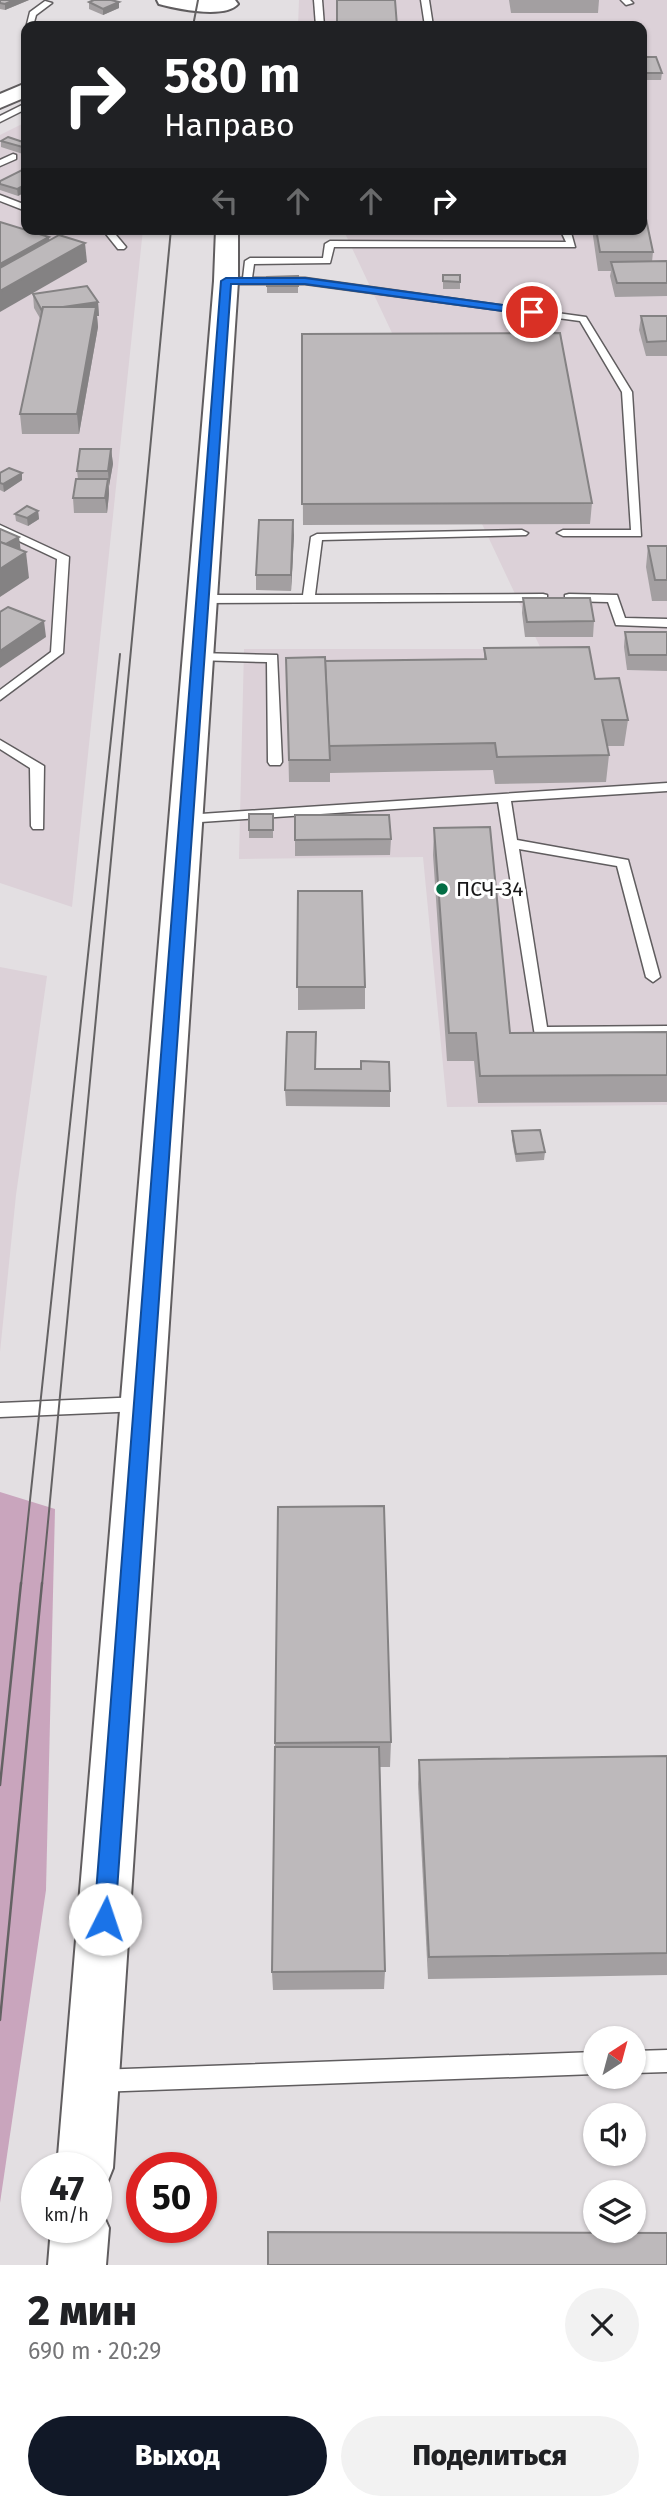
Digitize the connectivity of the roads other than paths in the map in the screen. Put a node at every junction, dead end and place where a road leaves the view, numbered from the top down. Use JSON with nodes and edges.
{"nodes":[{"id":1,"x":318,"y":0,"type":"edge"},
{"id":2,"x":425,"y":0,"type":"edge"},
{"id":3,"x":169,"y":1,"type":"edge"},
{"id":4,"x":230,"y":2,"type":"edge"},
{"id":5,"x":48,"y":3,"type":"dead end"},
{"id":6,"x":160,"y":20,"type":"dead end"},
{"id":7,"x":31,"y":21,"type":"edge"},
{"id":8,"x":229,"y":21,"type":"edge"},
{"id":9,"x":320,"y":21,"type":"edge"},
{"id":10,"x":428,"y":21,"type":"edge"},
{"id":11,"x":21,"y":92,"type":"edge"},
{"id":12,"x":0,"y":102,"type":"edge"},
{"id":13,"x":21,"y":108,"type":"edge"},
{"id":14,"x":0,"y":119,"type":"edge"},
{"id":15,"x":13,"y":157,"type":"dead end"},
{"id":16,"x":0,"y":163,"type":"edge"},
{"id":17,"x":0,"y":198,"type":"edge"},
{"id":18,"x":21,"y":206,"type":"edge"},
{"id":19,"x":111,"y":235,"type":"edge"},
{"id":20,"x":228,"y":235,"type":"edge"},
{"id":21,"x":568,"y":235,"type":"edge"},
{"id":22,"x":121,"y":247,"type":"dead end"},
{"id":23,"x":237,"y":281,"type":"junction"},
{"id":24,"x":0,"y":528,"type":"edge"},
{"id":25,"x":522,"y":533,"type":"dead end"},
{"id":26,"x":563,"y":533,"type":"dead end"},
{"id":27,"x":308,"y":598,"type":"junction"},
{"id":28,"x":203,"y":599,"type":"junction"},
{"id":29,"x":667,"y":622,"type":"edge"},
{"id":30,"x":198,"y":657,"type":"junction"},
{"id":31,"x":0,"y":696,"type":"edge"},
{"id":32,"x":0,"y":744,"type":"edge"},
{"id":33,"x":275,"y":762,"type":"dead end"},
{"id":34,"x":667,"y":787,"type":"edge"},
{"id":35,"x":504,"y":798,"type":"junction"},
{"id":36,"x":186,"y":820,"type":"junction"},
{"id":37,"x":38,"y":826,"type":"dead end"},
{"id":38,"x":511,"y":843,"type":"junction"},
{"id":39,"x":653,"y":977,"type":"dead end"},
{"id":40,"x":667,"y":1031,"type":"edge"},
{"id":41,"x":143,"y":1404,"type":"junction"},
{"id":42,"x":0,"y":1409,"type":"edge"},
{"id":43,"x":667,"y":2061,"type":"edge"},
{"id":44,"x":646,"y":2062,"type":"edge"},
{"id":45,"x":583,"y":2063,"type":"edge"},
{"id":46,"x":92,"y":2081,"type":"junction"},
{"id":47,"x":86,"y":2152,"type":"edge"},
{"id":48,"x":79,"y":2243,"type":"edge"},
{"id":49,"x":77,"y":2265,"type":"edge"}],
"edges":[{"from":1,"to":9,"type":"lane"},
{"from":2,"to":10,"type":"lane"},
{"from":3,"to":4,"type":"main road"},
{"from":3,"to":6,"type":"main road"},
{"from":4,"to":8,"type":"main road"},
{"from":5,"to":7,"type":"lane"},
{"from":11,"to":12,"type":"main road"},
{"from":13,"to":14,"type":"lane"},
{"from":15,"to":16,"type":"lane"},
{"from":17,"to":18,"type":"lane"},
{"from":19,"to":22,"type":"lane"},
{"from":20,"to":23,"type":"main road"},
{"from":21,"to":23,"type":"lane"},
{"from":23,"to":26,"type":"lane"},
{"from":23,"to":28,"type":"main road"},
{"from":24,"to":31,"type":"lane"},
{"from":25,"to":27,"type":"lane"},
{"from":27,"to":28,"type":"lane"},
{"from":27,"to":29,"type":"lane"},
{"from":28,"to":30,"type":"main road"},
{"from":30,"to":33,"type":"lane"},
{"from":30,"to":36,"type":"main road"},
{"from":32,"to":37,"type":"lane"},
{"from":34,"to":35,"type":"lane"},
{"from":35,"to":36,"type":"lane"},
{"from":35,"to":38,"type":"lane"},
{"from":36,"to":41,"type":"main road"},
{"from":38,"to":39,"type":"lane"},
{"from":38,"to":40,"type":"lane"},
{"from":41,"to":42,"type":"lane"},
{"from":41,"to":46,"type":"main road"},
{"from":43,"to":44,"type":"lane"},
{"from":45,"to":46,"type":"lane"},
{"from":46,"to":47,"type":"main road"},
{"from":48,"to":49,"type":"main road"}]}
